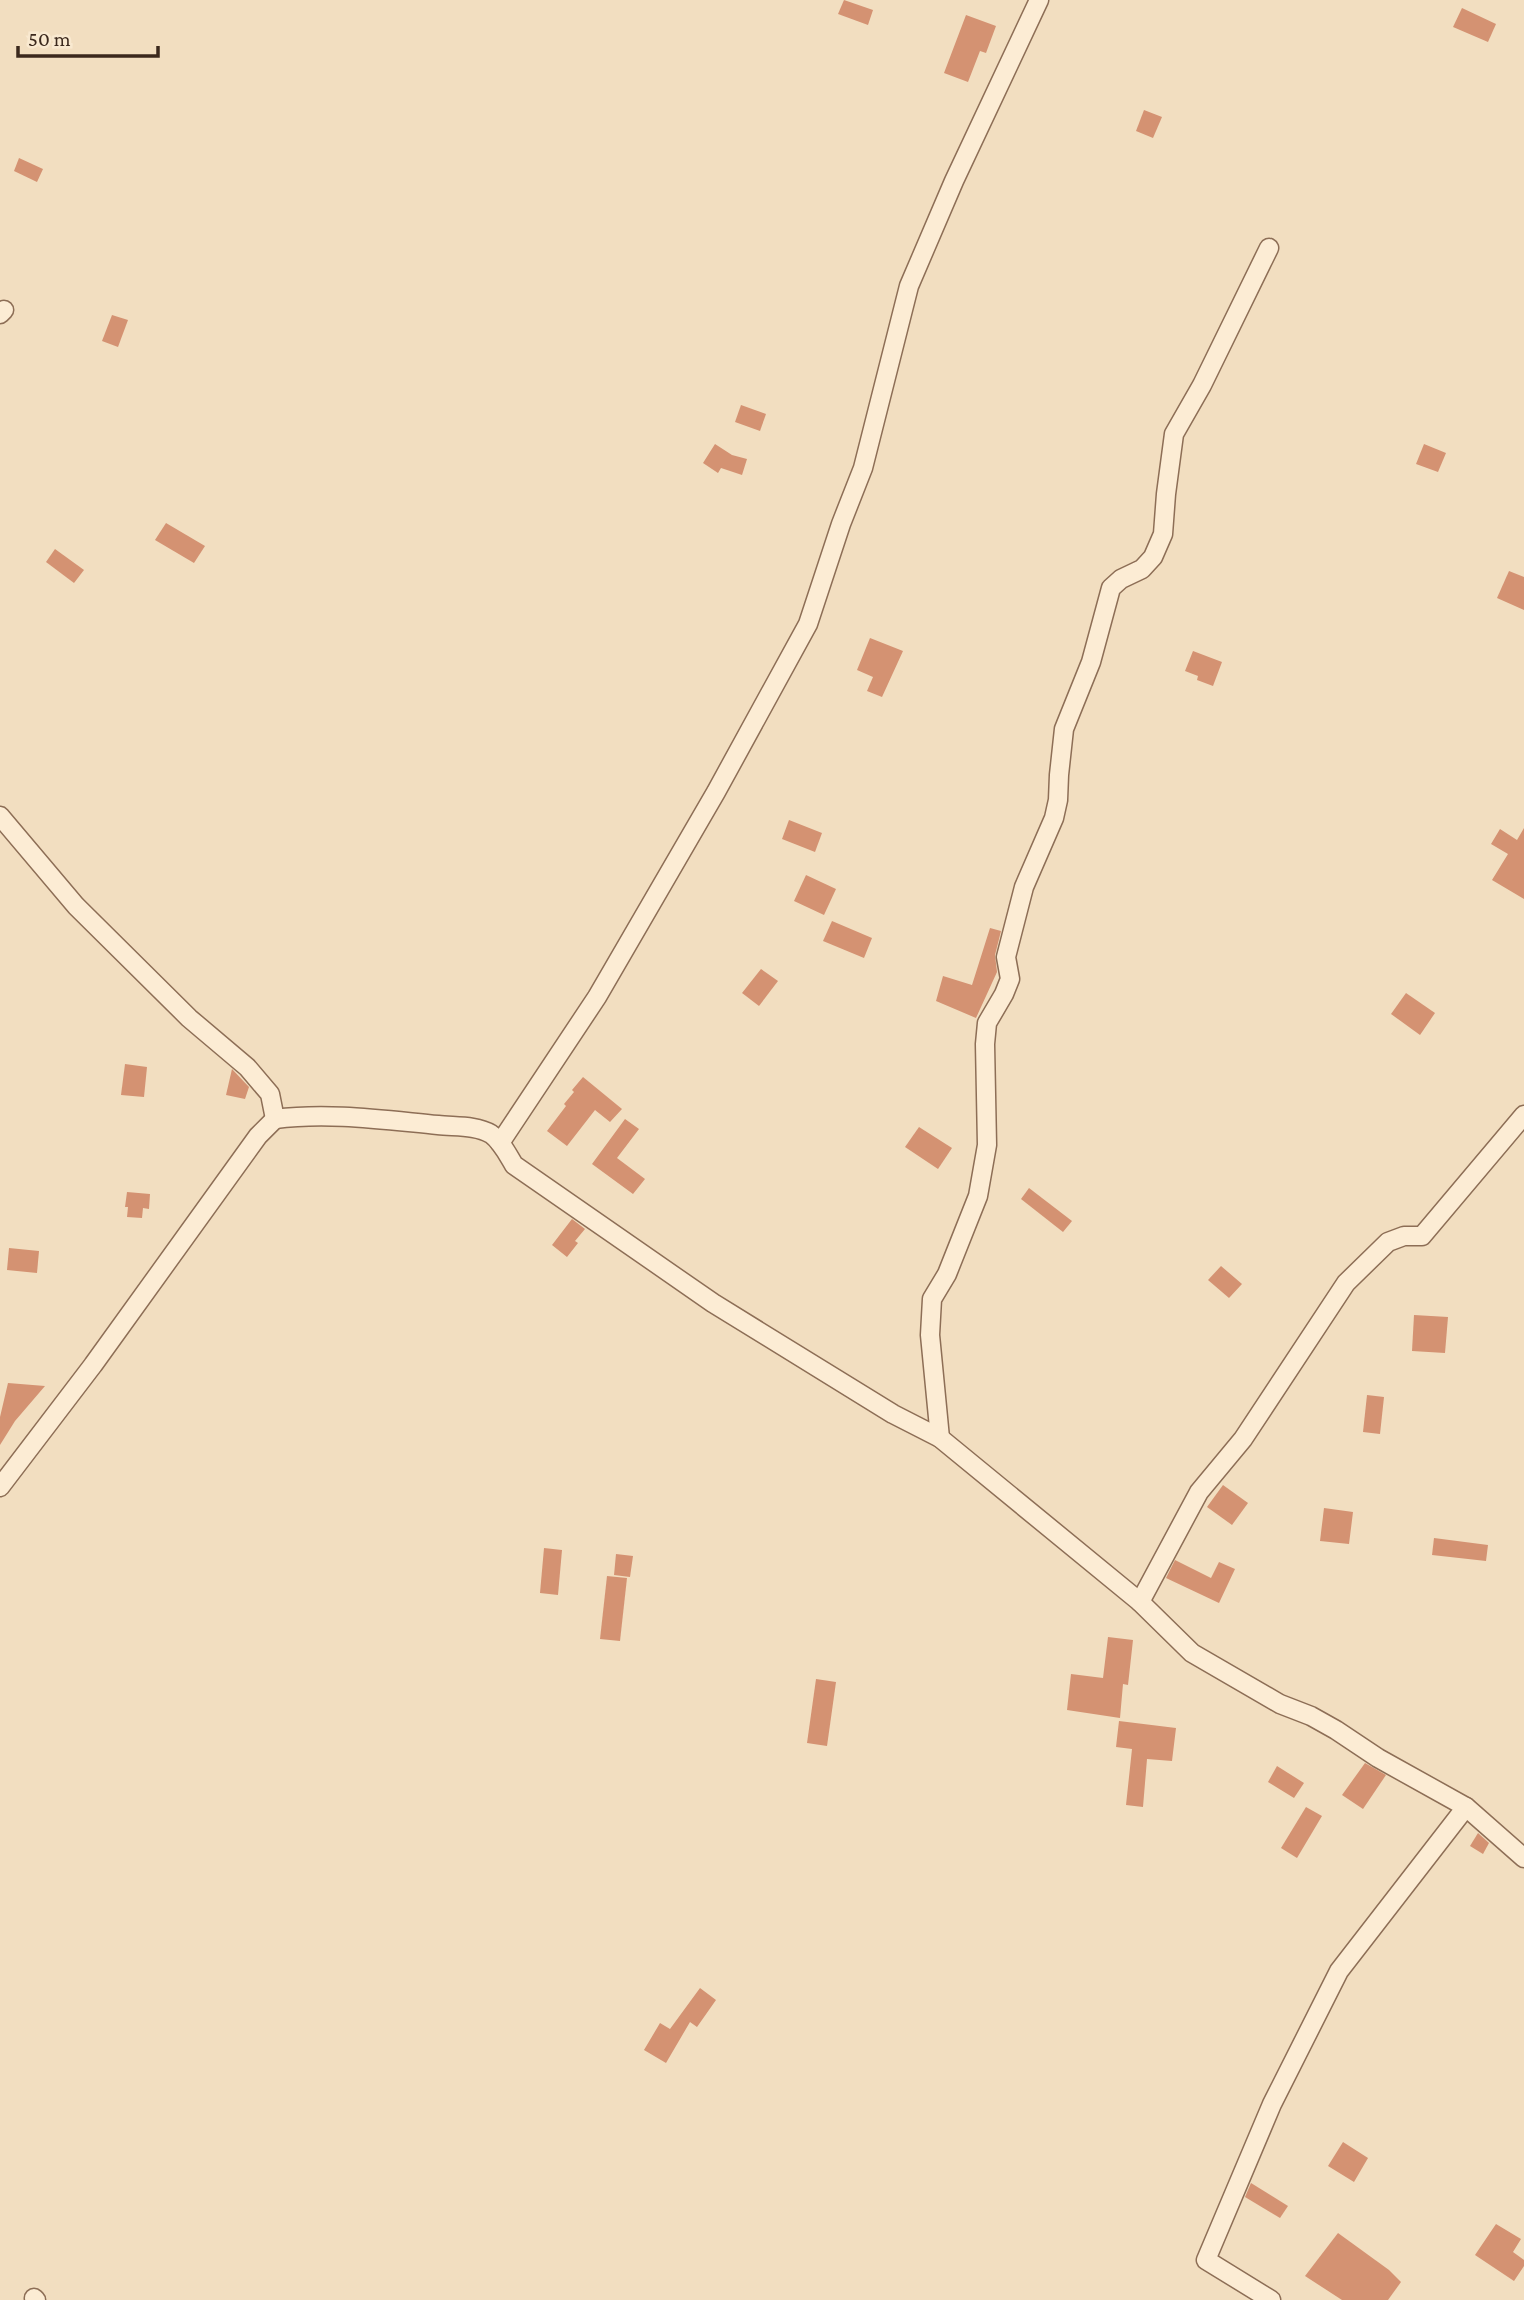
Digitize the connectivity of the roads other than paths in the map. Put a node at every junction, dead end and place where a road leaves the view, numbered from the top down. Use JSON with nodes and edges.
{"nodes":[{"id":1,"x":1039,"y":0,"type":"edge"},
{"id":2,"x":1269,"y":248,"type":"dead end"},
{"id":3,"x":0,"y":816,"type":"edge"},
{"id":4,"x":1524,"y":1115,"type":"edge"},
{"id":5,"x":275,"y":1118,"type":"junction"},
{"id":6,"x":500,"y":1143,"type":"junction"},
{"id":7,"x":940,"y":1438,"type":"junction"},
{"id":8,"x":0,"y":1486,"type":"edge"},
{"id":9,"x":1140,"y":1602,"type":"junction"},
{"id":10,"x":1466,"y":1807,"type":"junction"},
{"id":11,"x":1524,"y":1858,"type":"edge"},
{"id":12,"x":1270,"y":2300,"type":"edge"}],
"edges":[{"from":1,"to":6,"type":"street"},
{"from":2,"to":7,"type":"street"},
{"from":3,"to":5,"type":"street"},
{"from":4,"to":9,"type":"street"},
{"from":5,"to":6,"type":"street"},
{"from":5,"to":8,"type":"street"},
{"from":6,"to":7,"type":"street"},
{"from":7,"to":9,"type":"street"},
{"from":9,"to":10,"type":"street"},
{"from":10,"to":11,"type":"street"},
{"from":10,"to":12,"type":"street"}]}
